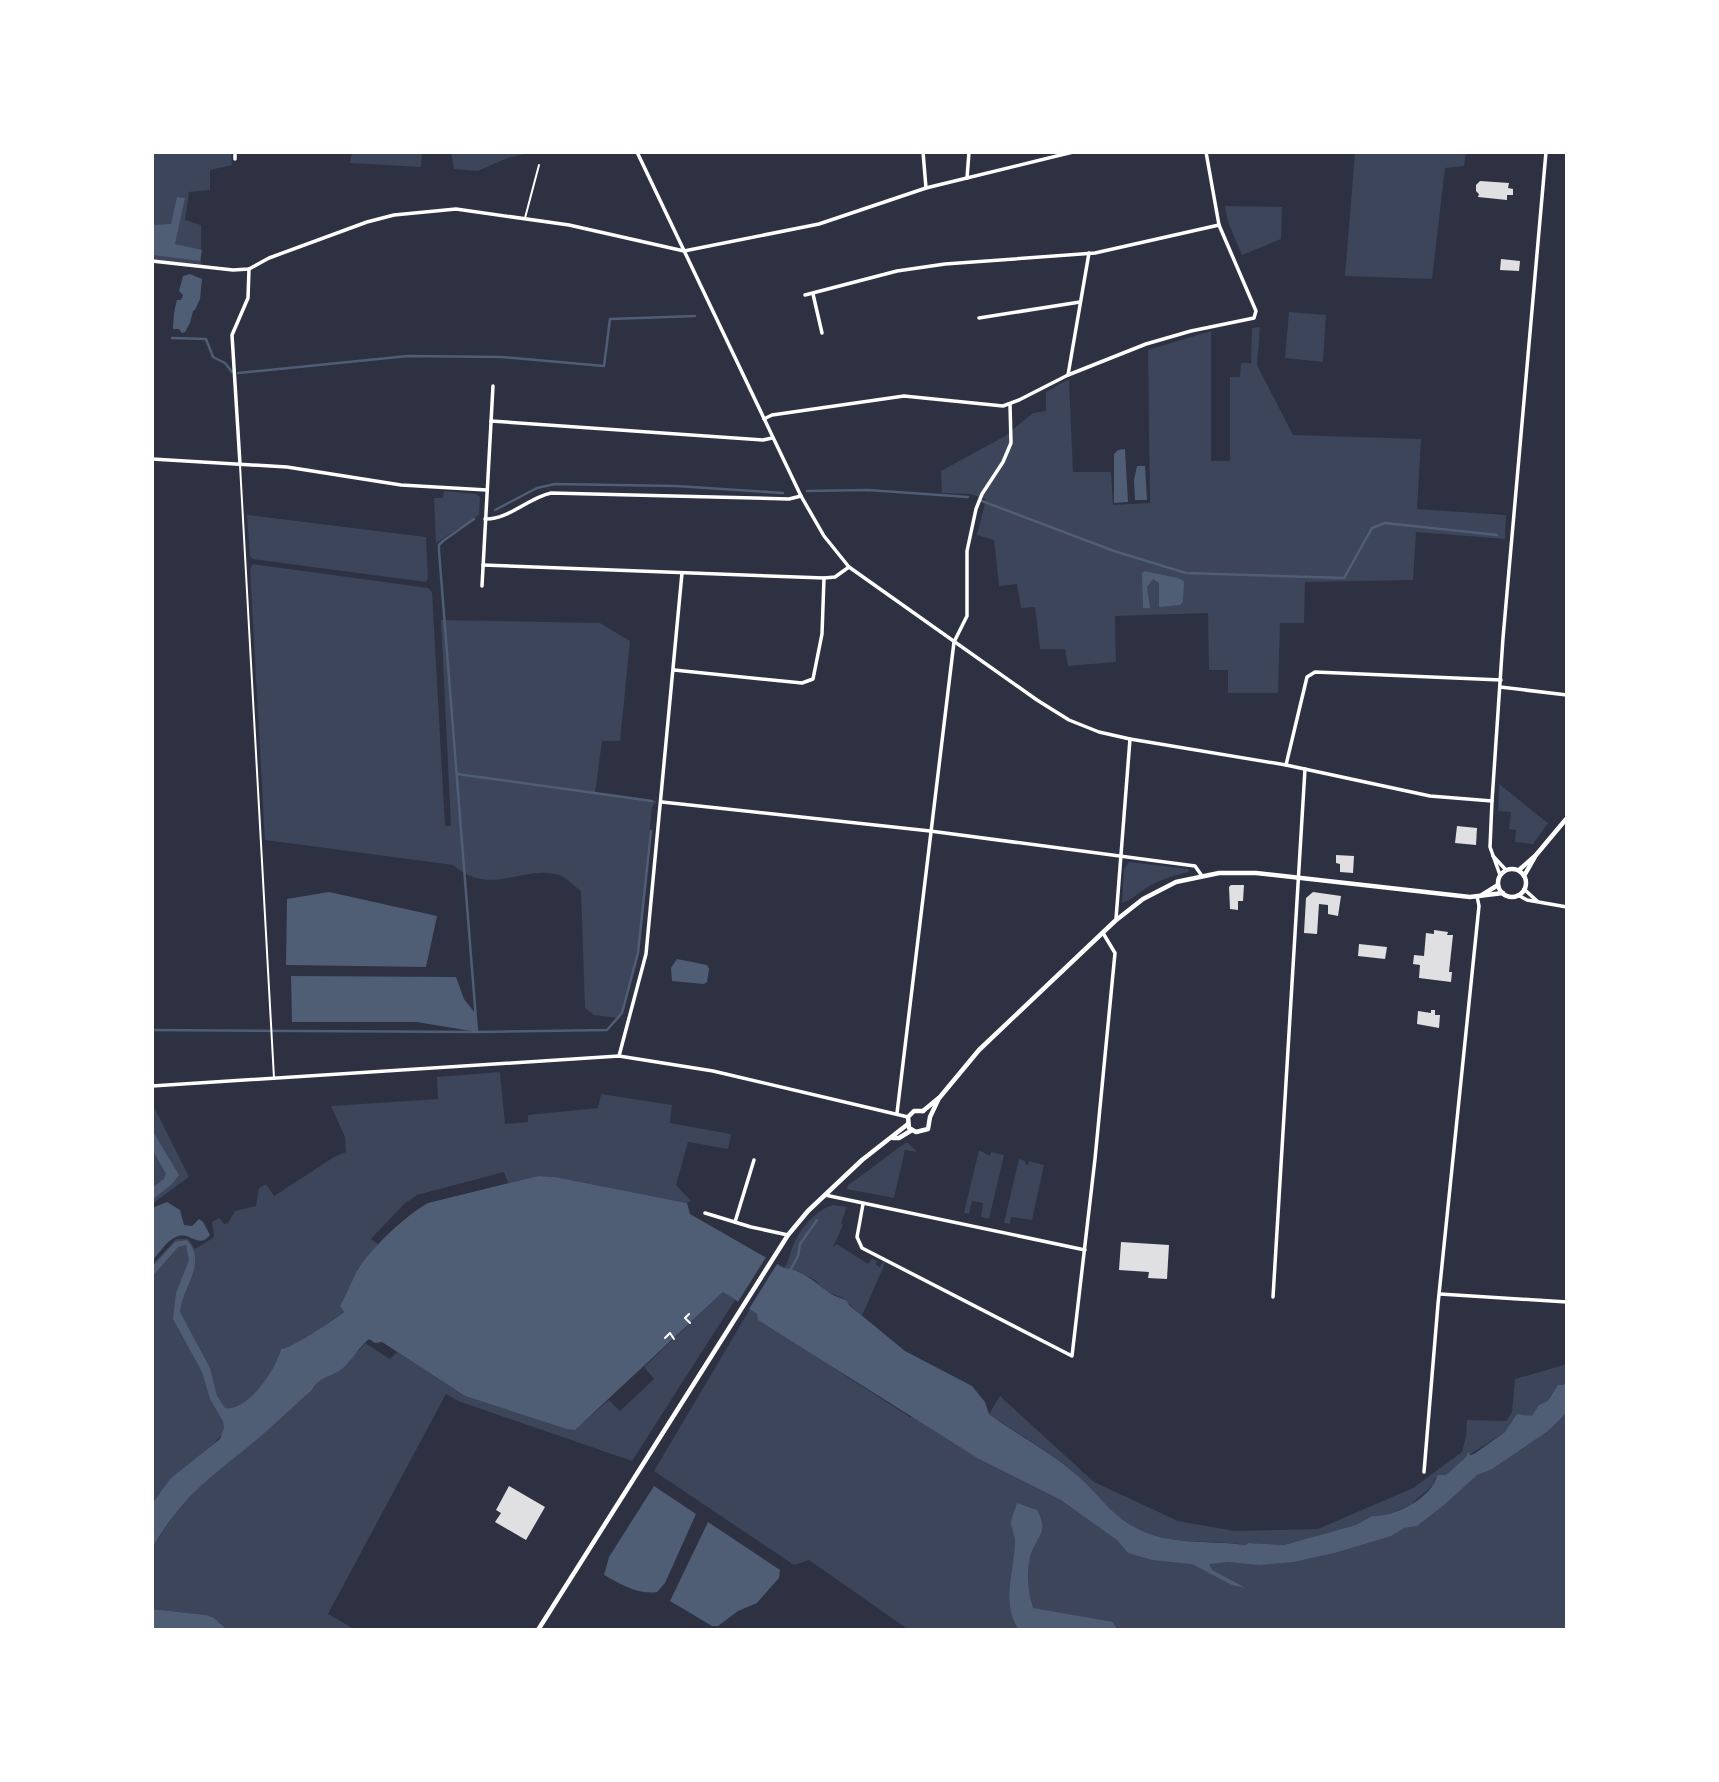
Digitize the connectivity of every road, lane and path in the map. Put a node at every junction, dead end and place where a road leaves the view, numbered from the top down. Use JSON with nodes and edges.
{"nodes":[{"id":1,"x":235,"y":152,"type":"edge"},
{"id":2,"x":637,"y":152,"type":"edge"},
{"id":3,"x":923,"y":152,"type":"edge"},
{"id":4,"x":969,"y":152,"type":"edge"},
{"id":5,"x":1073,"y":152,"type":"edge"},
{"id":6,"x":1206,"y":152,"type":"edge"},
{"id":7,"x":1546,"y":152,"type":"edge"},
{"id":8,"x":235,"y":159,"type":"dead end"},
{"id":9,"x":539,"y":165,"type":"dead end"},
{"id":10,"x":967,"y":179,"type":"junction"},
{"id":11,"x":926,"y":188,"type":"junction"},
{"id":12,"x":525,"y":218,"type":"junction"},
{"id":13,"x":1219,"y":225,"type":"junction"},
{"id":14,"x":684,"y":251,"type":"junction"},
{"id":15,"x":1089,"y":253,"type":"junction"},
{"id":16,"x":152,"y":261,"type":"edge"},
{"id":17,"x":249,"y":269,"type":"junction"},
{"id":18,"x":813,"y":294,"type":"junction"},
{"id":19,"x":805,"y":295,"type":"dead end"},
{"id":20,"x":1080,"y":302,"type":"junction"},
{"id":21,"x":979,"y":318,"type":"dead end"},
{"id":22,"x":822,"y":332,"type":"dead end"},
{"id":23,"x":1068,"y":375,"type":"junction"},
{"id":24,"x":494,"y":386,"type":"dead end"},
{"id":25,"x":1010,"y":404,"type":"junction"},
{"id":26,"x":764,"y":419,"type":"junction"},
{"id":27,"x":491,"y":421,"type":"junction"},
{"id":28,"x":772,"y":438,"type":"junction"},
{"id":29,"x":152,"y":459,"type":"edge"},
{"id":30,"x":240,"y":464,"type":"junction"},
{"id":31,"x":486,"y":490,"type":"junction"},
{"id":32,"x":801,"y":496,"type":"junction"},
{"id":33,"x":485,"y":519,"type":"junction"},
{"id":34,"x":482,"y":565,"type":"junction"},
{"id":35,"x":849,"y":567,"type":"junction"},
{"id":36,"x":682,"y":573,"type":"junction"},
{"id":37,"x":824,"y":578,"type":"junction"},
{"id":38,"x":482,"y":586,"type":"dead end"},
{"id":39,"x":954,"y":642,"type":"junction"},
{"id":40,"x":674,"y":670,"type":"junction"},
{"id":41,"x":1501,"y":680,"type":"junction"},
{"id":42,"x":1500,"y":687,"type":"junction"},
{"id":43,"x":1567,"y":695,"type":"edge"},
{"id":44,"x":1130,"y":739,"type":"junction"},
{"id":45,"x":1286,"y":765,"type":"junction"},
{"id":46,"x":1305,"y":769,"type":"junction"},
{"id":47,"x":1492,"y":801,"type":"junction"},
{"id":48,"x":662,"y":802,"type":"junction"},
{"id":49,"x":1567,"y":818,"type":"edge"},
{"id":50,"x":930,"y":831,"type":"junction"},
{"id":51,"x":1536,"y":855,"type":"junction"},
{"id":52,"x":1120,"y":856,"type":"junction"},
{"id":53,"x":1493,"y":856,"type":"junction"},
{"id":54,"x":1506,"y":870,"type":"junction"},
{"id":55,"x":1519,"y":870,"type":"junction"},
{"id":56,"x":1500,"y":875,"type":"junction"},
{"id":57,"x":1202,"y":876,"type":"junction"},
{"id":58,"x":1524,"y":876,"type":"junction"},
{"id":59,"x":1299,"y":878,"type":"junction"},
{"id":60,"x":1498,"y":885,"type":"junction"},
{"id":61,"x":1524,"y":889,"type":"junction"},
{"id":62,"x":1503,"y":893,"type":"junction"},
{"id":63,"x":1518,"y":895,"type":"junction"},
{"id":64,"x":1480,"y":896,"type":"junction"},
{"id":65,"x":1538,"y":903,"type":"junction"},
{"id":66,"x":1567,"y":907,"type":"edge"},
{"id":67,"x":1115,"y":921,"type":"junction"},
{"id":68,"x":1103,"y":933,"type":"junction"},
{"id":69,"x":619,"y":1056,"type":"junction"},
{"id":70,"x":274,"y":1078,"type":"junction"},
{"id":71,"x":153,"y":1086,"type":"edge"},
{"id":72,"x":940,"y":1097,"type":"junction"},
{"id":73,"x":923,"y":1111,"type":"junction"},
{"id":74,"x":897,"y":1113,"type":"junction"},
{"id":75,"x":908,"y":1117,"type":"junction"},
{"id":76,"x":930,"y":1117,"type":"junction"},
{"id":77,"x":908,"y":1124,"type":"junction"},
{"id":78,"x":912,"y":1130,"type":"junction"},
{"id":79,"x":892,"y":1138,"type":"junction"},
{"id":80,"x":754,"y":1160,"type":"dead end"},
{"id":81,"x":825,"y":1195,"type":"junction"},
{"id":82,"x":863,"y":1204,"type":"junction"},
{"id":83,"x":705,"y":1213,"type":"dead end"},
{"id":84,"x":735,"y":1222,"type":"junction"},
{"id":85,"x":788,"y":1235,"type":"junction"},
{"id":86,"x":1085,"y":1250,"type":"junction"},
{"id":87,"x":1439,"y":1294,"type":"junction"},
{"id":88,"x":1273,"y":1297,"type":"dead end"},
{"id":89,"x":1567,"y":1302,"type":"edge"},
{"id":90,"x":689,"y":1314,"type":"dead end"},
{"id":91,"x":690,"y":1323,"type":"dead end"},
{"id":92,"x":665,"y":1338,"type":"dead end"},
{"id":93,"x":674,"y":1339,"type":"dead end"},
{"id":94,"x":1423,"y":1472,"type":"dead end"},
{"id":95,"x":538,"y":1630,"type":"edge"}],
"edges":[{"from":1,"to":8,"type":"street"},
{"from":2,"to":14,"type":"street"},
{"from":3,"to":11,"type":"street"},
{"from":4,"to":10,"type":"street"},
{"from":5,"to":10,"type":"street"},
{"from":6,"to":13,"type":"street"},
{"from":7,"to":41,"type":"street"},
{"from":9,"to":12,"type":"lane"},
{"from":10,"to":11,"type":"street"},
{"from":11,"to":14,"type":"street"},
{"from":12,"to":14,"type":"street"},
{"from":12,"to":17,"type":"street"},
{"from":13,"to":15,"type":"street"},
{"from":13,"to":23,"type":"street"},
{"from":14,"to":26,"type":"street"},
{"from":15,"to":18,"type":"street"},
{"from":15,"to":20,"type":"street"},
{"from":16,"to":17,"type":"street"},
{"from":17,"to":30,"type":"street"},
{"from":18,"to":19,"type":"street"},
{"from":18,"to":22,"type":"street"},
{"from":20,"to":21,"type":"street"},
{"from":20,"to":23,"type":"street"},
{"from":23,"to":25,"type":"street"},
{"from":24,"to":27,"type":"street"},
{"from":25,"to":26,"type":"street"},
{"from":25,"to":39,"type":"street"},
{"from":26,"to":28,"type":"street"},
{"from":27,"to":28,"type":"street"},
{"from":27,"to":31,"type":"street"},
{"from":28,"to":32,"type":"street"},
{"from":29,"to":30,"type":"street"},
{"from":30,"to":31,"type":"street"},
{"from":30,"to":70,"type":"lane"},
{"from":31,"to":33,"type":"street"},
{"from":32,"to":33,"type":"street"},
{"from":32,"to":35,"type":"street"},
{"from":33,"to":34,"type":"street"},
{"from":34,"to":36,"type":"street"},
{"from":34,"to":38,"type":"street"},
{"from":35,"to":37,"type":"street"},
{"from":35,"to":39,"type":"street"},
{"from":36,"to":37,"type":"street"},
{"from":36,"to":40,"type":"street"},
{"from":37,"to":40,"type":"street"},
{"from":39,"to":44,"type":"street"},
{"from":39,"to":50,"type":"street"},
{"from":40,"to":48,"type":"street"},
{"from":41,"to":42,"type":"street"},
{"from":41,"to":45,"type":"street"},
{"from":42,"to":43,"type":"street"},
{"from":42,"to":47,"type":"street"},
{"from":44,"to":45,"type":"street"},
{"from":44,"to":52,"type":"street"},
{"from":45,"to":46,"type":"street"},
{"from":46,"to":47,"type":"street"},
{"from":46,"to":59,"type":"street"},
{"from":47,"to":53,"type":"street"},
{"from":48,"to":50,"type":"street"},
{"from":48,"to":69,"type":"street"},
{"from":49,"to":51,"type":"main road"},
{"from":50,"to":52,"type":"street"},
{"from":50,"to":74,"type":"street"},
{"from":51,"to":55,"type":"main road"},
{"from":51,"to":58,"type":"main road"},
{"from":52,"to":57,"type":"street"},
{"from":52,"to":67,"type":"street"},
{"from":53,"to":54,"type":"street"},
{"from":53,"to":56,"type":"street"},
{"from":54,"to":55,"type":"main road"},
{"from":54,"to":56,"type":"main road"},
{"from":55,"to":58,"type":"main road"},
{"from":56,"to":60,"type":"main road"},
{"from":57,"to":59,"type":"main road"},
{"from":57,"to":67,"type":"main road"},
{"from":58,"to":61,"type":"main road"},
{"from":59,"to":64,"type":"main road"},
{"from":59,"to":88,"type":"street"},
{"from":60,"to":62,"type":"main road"},
{"from":60,"to":64,"type":"main road"},
{"from":61,"to":63,"type":"main road"},
{"from":61,"to":65,"type":"street"},
{"from":62,"to":63,"type":"main road"},
{"from":62,"to":64,"type":"main road"},
{"from":63,"to":65,"type":"street"},
{"from":64,"to":87,"type":"street"},
{"from":65,"to":66,"type":"street"},
{"from":67,"to":68,"type":"main road"},
{"from":68,"to":72,"type":"main road"},
{"from":68,"to":86,"type":"street"},
{"from":69,"to":70,"type":"street"},
{"from":69,"to":74,"type":"street"},
{"from":70,"to":71,"type":"street"},
{"from":72,"to":73,"type":"main road"},
{"from":72,"to":76,"type":"main road"},
{"from":73,"to":75,"type":"main road"},
{"from":73,"to":76,"type":"main road"},
{"from":74,"to":75,"type":"street"},
{"from":75,"to":77,"type":"main road"},
{"from":76,"to":78,"type":"main road"},
{"from":77,"to":78,"type":"main road"},
{"from":77,"to":79,"type":"main road"},
{"from":78,"to":79,"type":"main road"},
{"from":79,"to":81,"type":"main road"},
{"from":80,"to":84,"type":"street"},
{"from":81,"to":82,"type":"street"},
{"from":81,"to":85,"type":"main road"},
{"from":82,"to":86,"type":"street"},
{"from":82,"to":86,"type":"street"},
{"from":83,"to":84,"type":"street"},
{"from":84,"to":85,"type":"street"},
{"from":85,"to":95,"type":"main road"},
{"from":87,"to":89,"type":"street"},
{"from":87,"to":94,"type":"street"},
{"from":90,"to":91,"type":"path"},
{"from":92,"to":93,"type":"path"}]}
